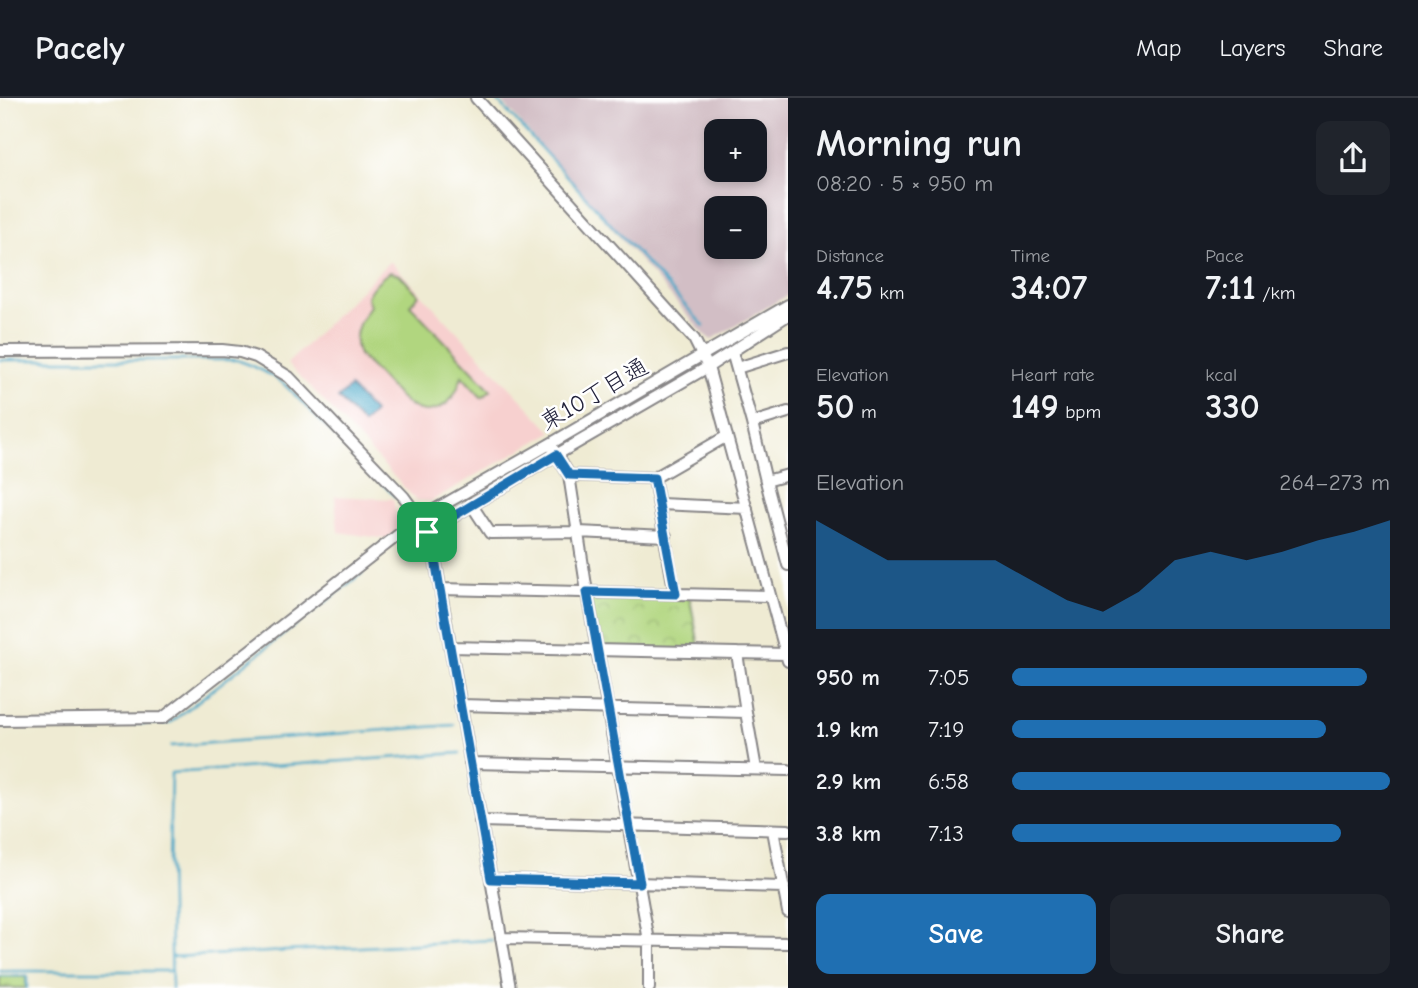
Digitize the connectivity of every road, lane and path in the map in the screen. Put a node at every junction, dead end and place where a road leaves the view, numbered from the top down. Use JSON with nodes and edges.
{"nodes":[{"id":1,"x":476,"y":98,"type":"edge"},
{"id":2,"x":788,"y":305,"type":"edge"},
{"id":3,"x":788,"y":315,"type":"edge"},
{"id":4,"x":0,"y":351,"type":"edge"},
{"id":5,"x":732,"y":352,"type":"junction"},
{"id":6,"x":788,"y":352,"type":"edge"},
{"id":7,"x":703,"y":355,"type":"junction"},
{"id":8,"x":708,"y":367,"type":"junction"},
{"id":9,"x":737,"y":368,"type":"junction"},
{"id":10,"x":788,"y":412,"type":"edge"},
{"id":11,"x":752,"y":423,"type":"junction"},
{"id":12,"x":727,"y":436,"type":"junction"},
{"id":13,"x":553,"y":449,"type":"junction"},
{"id":14,"x":569,"y":475,"type":"junction"},
{"id":15,"x":788,"y":475,"type":"edge"},
{"id":16,"x":654,"y":478,"type":"junction"},
{"id":17,"x":766,"y":481,"type":"junction"},
{"id":18,"x":471,"y":504,"type":"junction"},
{"id":19,"x":660,"y":504,"type":"junction"},
{"id":20,"x":747,"y":508,"type":"junction"},
{"id":21,"x":420,"y":518,"type":"junction"},
{"id":22,"x":427,"y":532,"type":"junction"},
{"id":23,"x":578,"y":532,"type":"junction"},
{"id":24,"x":666,"y":536,"type":"junction"},
{"id":25,"x":785,"y":543,"type":"edge"},
{"id":26,"x":788,"y":565,"type":"edge"},
{"id":27,"x":440,"y":589,"type":"junction"},
{"id":28,"x":587,"y":592,"type":"junction"},
{"id":29,"x":676,"y":594,"type":"junction"},
{"id":30,"x":770,"y":596,"type":"junction"},
{"id":31,"x":450,"y":647,"type":"junction"},
{"id":32,"x":598,"y":649,"type":"junction"},
{"id":33,"x":737,"y":653,"type":"junction"},
{"id":34,"x":787,"y":657,"type":"edge"},
{"id":35,"x":460,"y":705,"type":"junction"},
{"id":36,"x":609,"y":708,"type":"junction"},
{"id":37,"x":746,"y":712,"type":"junction"},
{"id":38,"x":0,"y":720,"type":"edge"},
{"id":39,"x":470,"y":763,"type":"junction"},
{"id":40,"x":619,"y":766,"type":"junction"},
{"id":41,"x":756,"y":769,"type":"junction"},
{"id":42,"x":788,"y":770,"type":"edge"},
{"id":43,"x":480,"y":821,"type":"junction"},
{"id":44,"x":628,"y":824,"type":"junction"},
{"id":45,"x":773,"y":830,"type":"junction"},
{"id":46,"x":788,"y":830,"type":"edge"},
{"id":47,"x":491,"y":879,"type":"junction"},
{"id":48,"x":640,"y":883,"type":"junction"},
{"id":49,"x":784,"y":887,"type":"junction"},
{"id":50,"x":788,"y":912,"type":"edge"},
{"id":51,"x":501,"y":938,"type":"junction"},
{"id":52,"x":649,"y":941,"type":"junction"},
{"id":53,"x":788,"y":943,"type":"edge"},
{"id":54,"x":510,"y":988,"type":"edge"},
{"id":55,"x":649,"y":988,"type":"edge"}],
"edges":[{"from":1,"to":7,"type":"street"},
{"from":2,"to":7,"type":"street","name":"東10丁目通"},
{"from":3,"to":5,"type":"street"},
{"from":4,"to":21,"type":"street"},
{"from":5,"to":8,"type":"street"},
{"from":5,"to":9,"type":"street"},
{"from":6,"to":9,"type":"street"},
{"from":7,"to":8,"type":"street"},
{"from":7,"to":13,"type":"street","name":"東10丁目通"},
{"from":8,"to":12,"type":"street"},
{"from":8,"to":13,"type":"street"},
{"from":9,"to":11,"type":"street"},
{"from":10,"to":11,"type":"street"},
{"from":11,"to":17,"type":"street"},
{"from":12,"to":16,"type":"street"},
{"from":12,"to":20,"type":"street"},
{"from":13,"to":14,"type":"street"},
{"from":13,"to":18,"type":"street"},
{"from":13,"to":21,"type":"street","name":"東10丁目通"},
{"from":14,"to":16,"type":"street"},
{"from":14,"to":23,"type":"street"},
{"from":15,"to":17,"type":"street"},
{"from":16,"to":19,"type":"street"},
{"from":17,"to":25,"type":"street"},
{"from":18,"to":22,"type":"street"},
{"from":18,"to":23,"type":"street"},
{"from":19,"to":20,"type":"street"},
{"from":19,"to":24,"type":"street"},
{"from":20,"to":30,"type":"street"},
{"from":21,"to":22,"type":"street"},
{"from":21,"to":38,"type":"street","name":"東10丁目通"},
{"from":22,"to":27,"type":"street"},
{"from":23,"to":24,"type":"street"},
{"from":23,"to":28,"type":"street"},
{"from":24,"to":29,"type":"street"},
{"from":25,"to":26,"type":"street"},
{"from":27,"to":28,"type":"street"},
{"from":27,"to":31,"type":"street"},
{"from":28,"to":29,"type":"street"},
{"from":28,"to":32,"type":"street"},
{"from":29,"to":30,"type":"street"},
{"from":30,"to":34,"type":"street"},
{"from":31,"to":32,"type":"street"},
{"from":31,"to":35,"type":"street"},
{"from":32,"to":33,"type":"street"},
{"from":32,"to":36,"type":"street"},
{"from":33,"to":34,"type":"street"},
{"from":33,"to":37,"type":"street"},
{"from":35,"to":36,"type":"street"},
{"from":35,"to":39,"type":"street"},
{"from":36,"to":37,"type":"street"},
{"from":36,"to":40,"type":"street"},
{"from":37,"to":41,"type":"street"},
{"from":39,"to":40,"type":"street"},
{"from":39,"to":43,"type":"street"},
{"from":40,"to":41,"type":"street"},
{"from":40,"to":44,"type":"street"},
{"from":41,"to":42,"type":"street"},
{"from":43,"to":44,"type":"street"},
{"from":43,"to":47,"type":"street"},
{"from":44,"to":45,"type":"street"},
{"from":44,"to":48,"type":"street"},
{"from":45,"to":46,"type":"street"},
{"from":45,"to":49,"type":"street"},
{"from":47,"to":48,"type":"street"},
{"from":47,"to":51,"type":"street"},
{"from":48,"to":49,"type":"street"},
{"from":48,"to":52,"type":"street"},
{"from":49,"to":50,"type":"street"},
{"from":51,"to":52,"type":"street"},
{"from":51,"to":54,"type":"street"},
{"from":52,"to":53,"type":"street"},
{"from":52,"to":55,"type":"street"}]}
